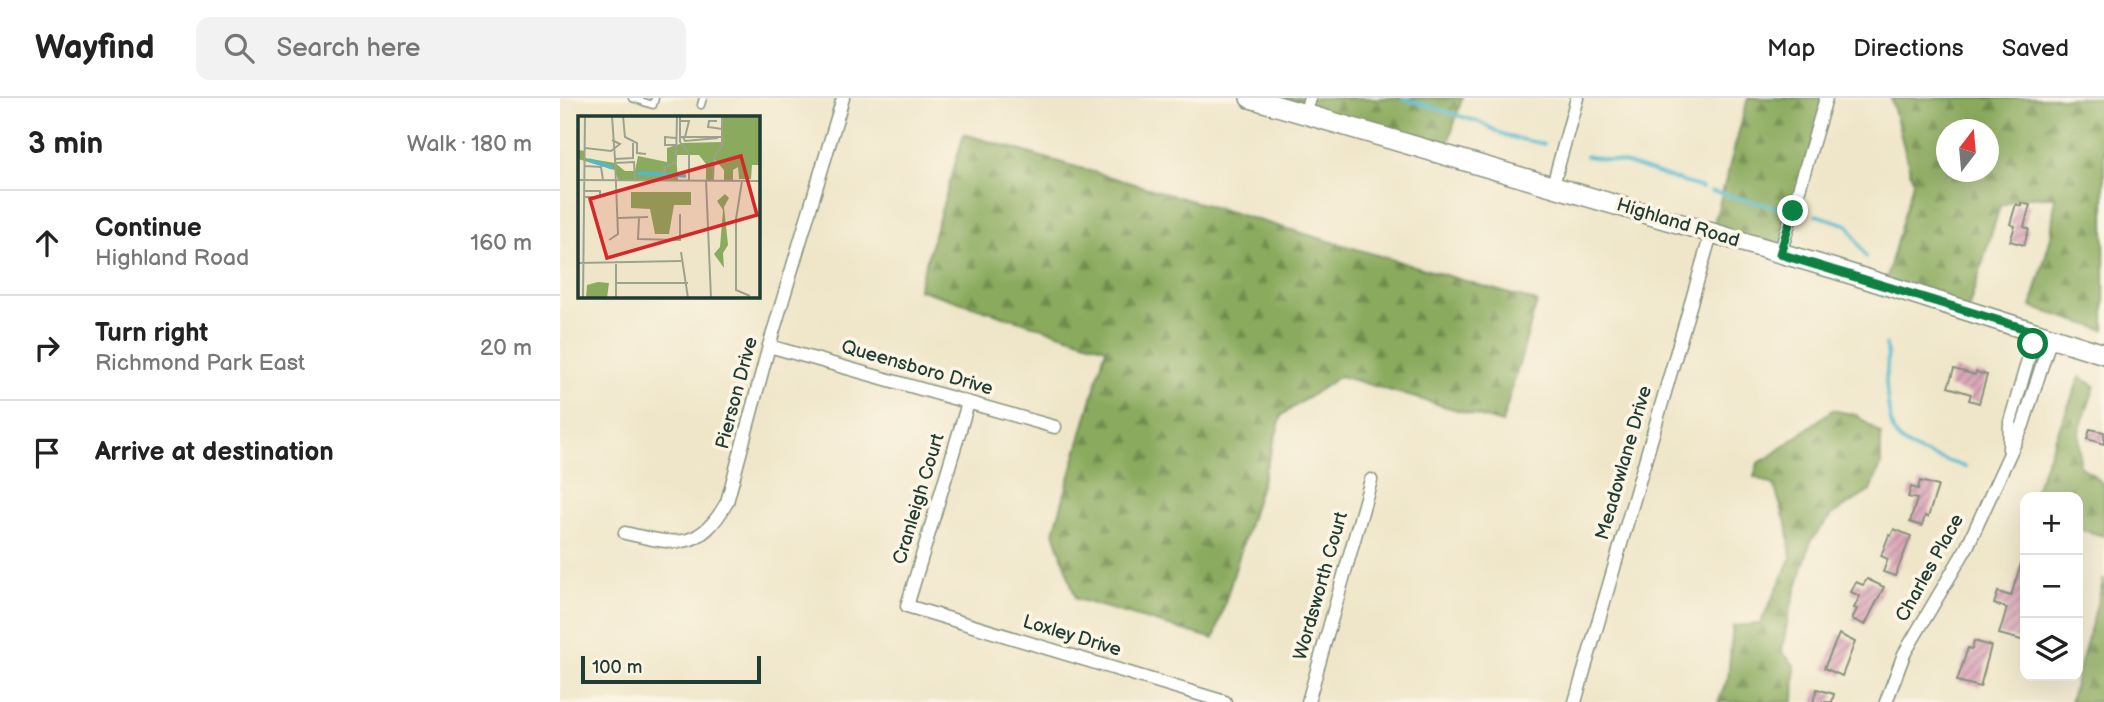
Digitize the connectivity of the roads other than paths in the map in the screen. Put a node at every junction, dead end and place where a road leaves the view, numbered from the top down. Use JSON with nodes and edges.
{"nodes":[{"id":1,"x":632,"y":98,"type":"edge"},
{"id":2,"x":655,"y":98,"type":"edge"},
{"id":3,"x":843,"y":98,"type":"edge"},
{"id":4,"x":1250,"y":98,"type":"edge"},
{"id":5,"x":1577,"y":98,"type":"edge"},
{"id":6,"x":1826,"y":98,"type":"edge"},
{"id":7,"x":1308,"y":106,"type":"edge"},
{"id":8,"x":1553,"y":185,"type":"junction"},
{"id":9,"x":1711,"y":234,"type":"junction"},
{"id":10,"x":1780,"y":254,"type":"junction"},
{"id":11,"x":2044,"y":335,"type":"junction"},
{"id":12,"x":769,"y":346,"type":"junction"},
{"id":13,"x":2104,"y":354,"type":"edge"},
{"id":14,"x":968,"y":403,"type":"junction"},
{"id":15,"x":1055,"y":427,"type":"dead end"},
{"id":16,"x":1371,"y":480,"type":"dead end"},
{"id":17,"x":625,"y":533,"type":"dead end"},
{"id":18,"x":907,"y":606,"type":"joint"},
{"id":19,"x":1225,"y":702,"type":"edge"},
{"id":20,"x":1308,"y":702,"type":"edge"},
{"id":21,"x":1575,"y":702,"type":"edge"},
{"id":22,"x":1886,"y":702,"type":"edge"}],
"edges":[{"from":1,"to":2,"type":"lane"},
{"from":3,"to":12,"type":"street","name":"Pierson Drive"},
{"from":4,"to":7,"type":"street","name":"Highland Road"},
{"from":5,"to":8,"type":"street"},
{"from":6,"to":10,"type":"street"},
{"from":7,"to":8,"type":"street","name":"Highland Road"},
{"from":8,"to":9,"type":"street","name":"Highland Road"},
{"from":9,"to":10,"type":"street","name":"Highland Road"},
{"from":9,"to":21,"type":"street","name":"Meadowlane Drive"},
{"from":10,"to":11,"type":"street","name":"Highland Road"},
{"from":11,"to":13,"type":"street","name":"Highland Road"},
{"from":11,"to":22,"type":"street","name":"Charles Place"},
{"from":12,"to":14,"type":"street","name":"Queensboro Drive"},
{"from":12,"to":17,"type":"street","name":"Pierson Drive"},
{"from":14,"to":15,"type":"street","name":"Queensboro Drive"},
{"from":14,"to":18,"type":"street","name":"Cranleigh Court"},
{"from":16,"to":20,"type":"street","name":"Wordsworth Court"},
{"from":18,"to":19,"type":"street","name":"Loxley Drive"}]}
